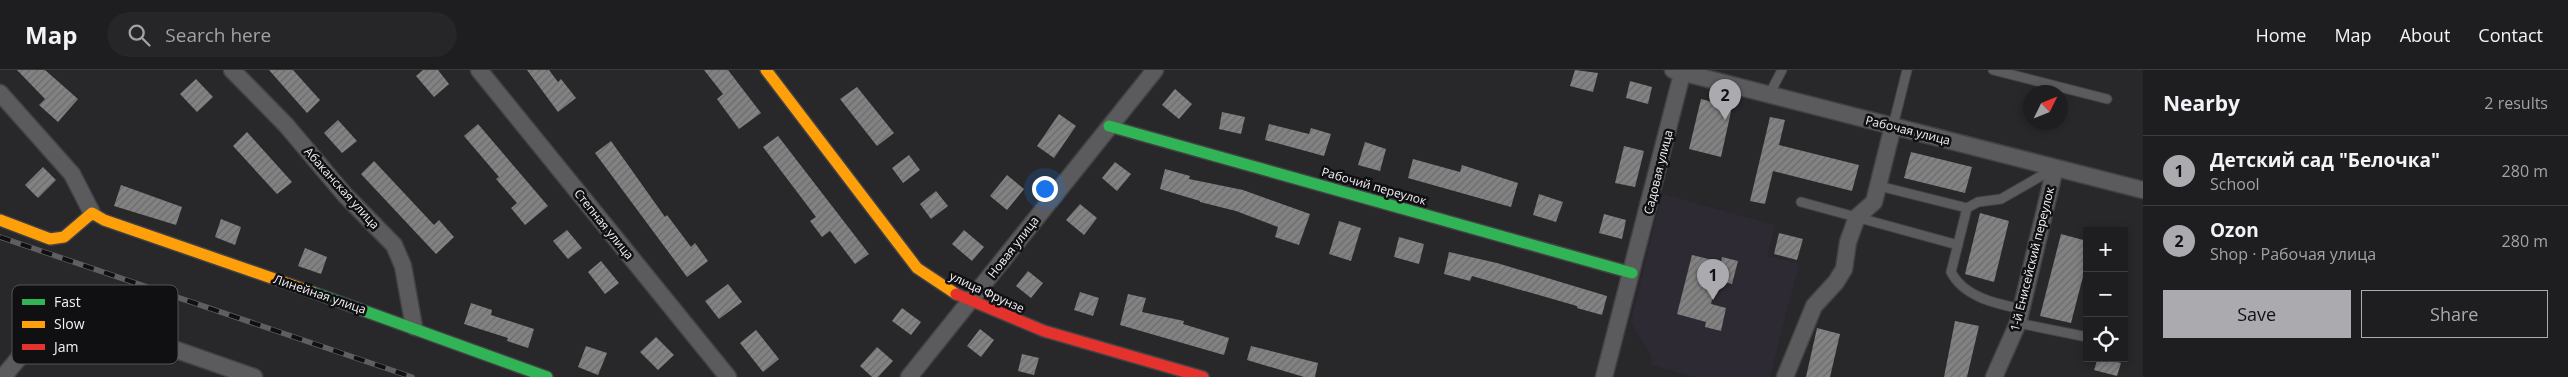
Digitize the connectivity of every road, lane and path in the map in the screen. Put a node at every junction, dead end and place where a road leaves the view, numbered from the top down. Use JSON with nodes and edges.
{"nodes":[{"id":1,"x":232,"y":70,"type":"edge"},
{"id":2,"x":479,"y":70,"type":"edge"},
{"id":3,"x":766,"y":70,"type":"edge"},
{"id":4,"x":1155,"y":70,"type":"edge"},
{"id":5,"x":1782,"y":70,"type":"edge"},
{"id":6,"x":1907,"y":70,"type":"edge"},
{"id":7,"x":1993,"y":70,"type":"edge"},
{"id":8,"x":1680,"y":71,"type":"edge"},
{"id":9,"x":0,"y":94,"type":"edge"},
{"id":10,"x":1769,"y":95,"type":"junction"},
{"id":11,"x":2106,"y":99,"type":"dead end"},
{"id":12,"x":1109,"y":126,"type":"junction"},
{"id":13,"x":1893,"y":126,"type":"junction"},
{"id":14,"x":2055,"y":168,"type":"junction"},
{"id":15,"x":1878,"y":186,"type":"junction"},
{"id":16,"x":2143,"y":190,"type":"edge"},
{"id":17,"x":1801,"y":202,"type":"dead end"},
{"id":18,"x":1967,"y":208,"type":"junction"},
{"id":19,"x":92,"y":213,"type":"junction"},
{"id":20,"x":1857,"y":217,"type":"junction"},
{"id":21,"x":0,"y":220,"type":"edge"},
{"id":22,"x":1958,"y":244,"type":"junction"},
{"id":23,"x":1632,"y":273,"type":"junction"},
{"id":24,"x":970,"y":301,"type":"junction"},
{"id":25,"x":2020,"y":316,"type":"junction"},
{"id":26,"x":414,"y":327,"type":"junction"},
{"id":27,"x":2083,"y":336,"type":"edge"},
{"id":28,"x":178,"y":350,"type":"edge"},
{"id":29,"x":14,"y":364,"type":"edge"},
{"id":30,"x":3,"y":377,"type":"edge"},
{"id":31,"x":254,"y":377,"type":"edge"},
{"id":32,"x":547,"y":377,"type":"edge"},
{"id":33,"x":728,"y":377,"type":"edge"},
{"id":34,"x":909,"y":377,"type":"edge"},
{"id":35,"x":1203,"y":377,"type":"edge"},
{"id":36,"x":1604,"y":377,"type":"edge"},
{"id":37,"x":1785,"y":377,"type":"edge"},
{"id":38,"x":1994,"y":377,"type":"edge"}],
"edges":[{"from":1,"to":26,"type":"street","name":"Абаканская улица"},
{"from":2,"to":33,"type":"street","name":"Степная улица"},
{"from":3,"to":24,"type":"street","name":"улица Фрунзе"},
{"from":4,"to":12,"type":"street","name":"Новая улица"},
{"from":5,"to":10,"type":"lane"},
{"from":6,"to":13,"type":"lane"},
{"from":7,"to":11,"type":"lane"},
{"from":8,"to":10,"type":"street","name":"Рабочая улица"},
{"from":8,"to":23,"type":"street","name":"Садовая улица"},
{"from":9,"to":19,"type":"street"},
{"from":10,"to":13,"type":"street","name":"Рабочая улица"},
{"from":12,"to":23,"type":"street","name":"Рабочий переулок"},
{"from":12,"to":24,"type":"street","name":"Новая улица"},
{"from":13,"to":14,"type":"street","name":"Рабочая улица"},
{"from":13,"to":15,"type":"street"},
{"from":14,"to":16,"type":"street","name":"Рабочая улица"},
{"from":14,"to":18,"type":"lane"},
{"from":14,"to":25,"type":"street","name":"1-й Енисейский переулок"},
{"from":15,"to":18,"type":"lane"},
{"from":15,"to":20,"type":"street"},
{"from":17,"to":20,"type":"lane"},
{"from":18,"to":22,"type":"lane"},
{"from":19,"to":21,"type":"street"},
{"from":19,"to":26,"type":"street","name":"Линейная улица"},
{"from":20,"to":22,"type":"lane"},
{"from":20,"to":37,"type":"street"},
{"from":22,"to":25,"type":"lane"},
{"from":23,"to":36,"type":"street","name":"Садовая улица"},
{"from":24,"to":34,"type":"street","name":"Новая улица"},
{"from":24,"to":35,"type":"street","name":"улица Фрунзе"},
{"from":25,"to":27,"type":"lane"},
{"from":25,"to":38,"type":"street","name":"1-й Енисейский переулок"},
{"from":26,"to":32,"type":"street","name":"Линейная улица"},
{"from":28,"to":31,"type":"street"},
{"from":29,"to":30,"type":"street"}]}
